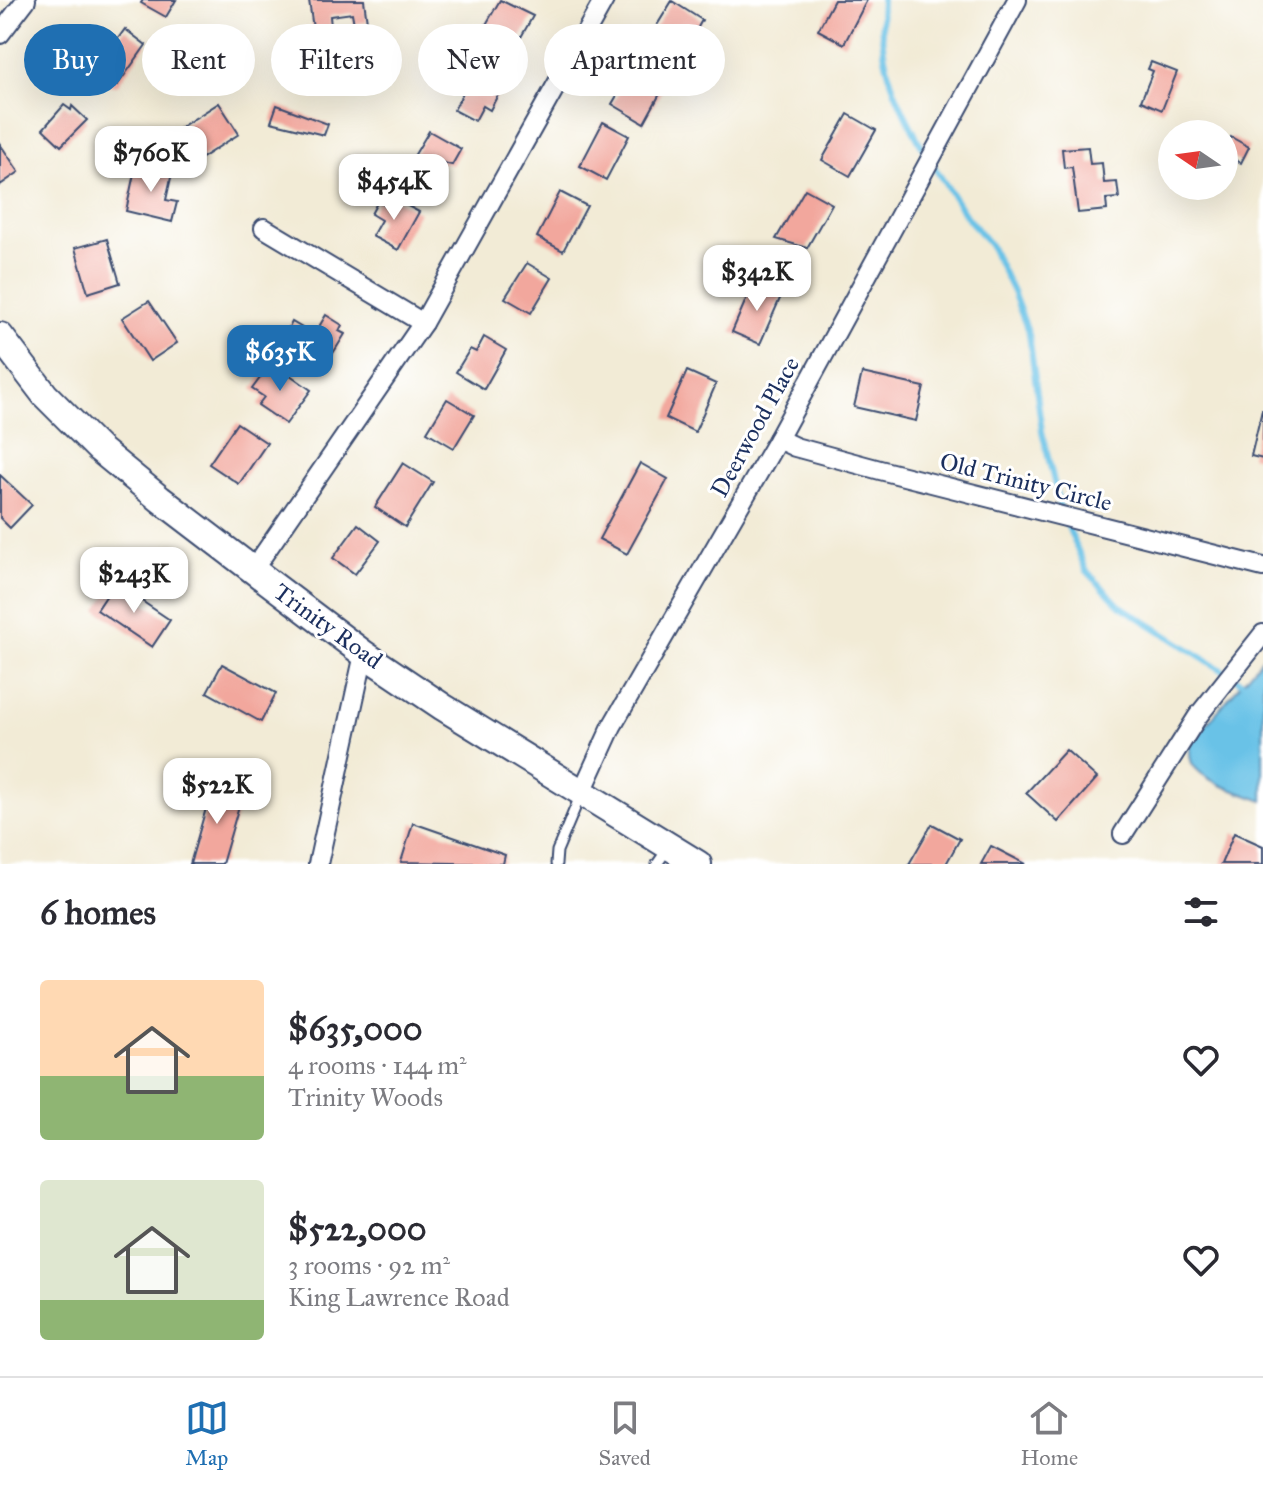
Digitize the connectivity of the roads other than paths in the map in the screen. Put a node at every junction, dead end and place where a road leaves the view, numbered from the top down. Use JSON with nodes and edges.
{"nodes":[{"id":1,"x":26,"y":0,"type":"edge"},
{"id":2,"x":604,"y":0,"type":"edge"},
{"id":3,"x":1017,"y":0,"type":"edge"},
{"id":4,"x":0,"y":34,"type":"edge"},
{"id":5,"x":264,"y":228,"type":"dead end"},
{"id":6,"x":423,"y":323,"type":"junction"},
{"id":7,"x":0,"y":336,"type":"edge"},
{"id":8,"x":778,"y":439,"type":"junction"},
{"id":9,"x":1263,"y":567,"type":"edge"},
{"id":10,"x":253,"y":570,"type":"junction"},
{"id":11,"x":1263,"y":634,"type":"edge"},
{"id":12,"x":364,"y":654,"type":"junction"},
{"id":13,"x":581,"y":794,"type":"junction"},
{"id":14,"x":1123,"y":834,"type":"dead end"},
{"id":15,"x":663,"y":855,"type":"edge"},
{"id":16,"x":318,"y":864,"type":"edge"},
{"id":17,"x":556,"y":864,"type":"edge"},
{"id":18,"x":698,"y":864,"type":"edge"}],
"edges":[{"from":1,"to":4,"type":"street"},
{"from":2,"to":6,"type":"street"},
{"from":3,"to":8,"type":"street","name":"Deerwood Place"},
{"from":5,"to":6,"type":"street"},
{"from":6,"to":10,"type":"street"},
{"from":7,"to":10,"type":"main road","name":"Trinity Road"},
{"from":8,"to":9,"type":"street","name":"Old Trinity Circle"},
{"from":8,"to":13,"type":"street","name":"Deerwood Place"},
{"from":10,"to":12,"type":"main road","name":"Trinity Road"},
{"from":11,"to":14,"type":"street"},
{"from":12,"to":13,"type":"main road","name":"Trinity Road"},
{"from":12,"to":16,"type":"street"},
{"from":13,"to":15,"type":"main road","name":"Trinity Road"},
{"from":13,"to":17,"type":"lane"},
{"from":15,"to":18,"type":"main road","name":"Trinity Road"}]}
